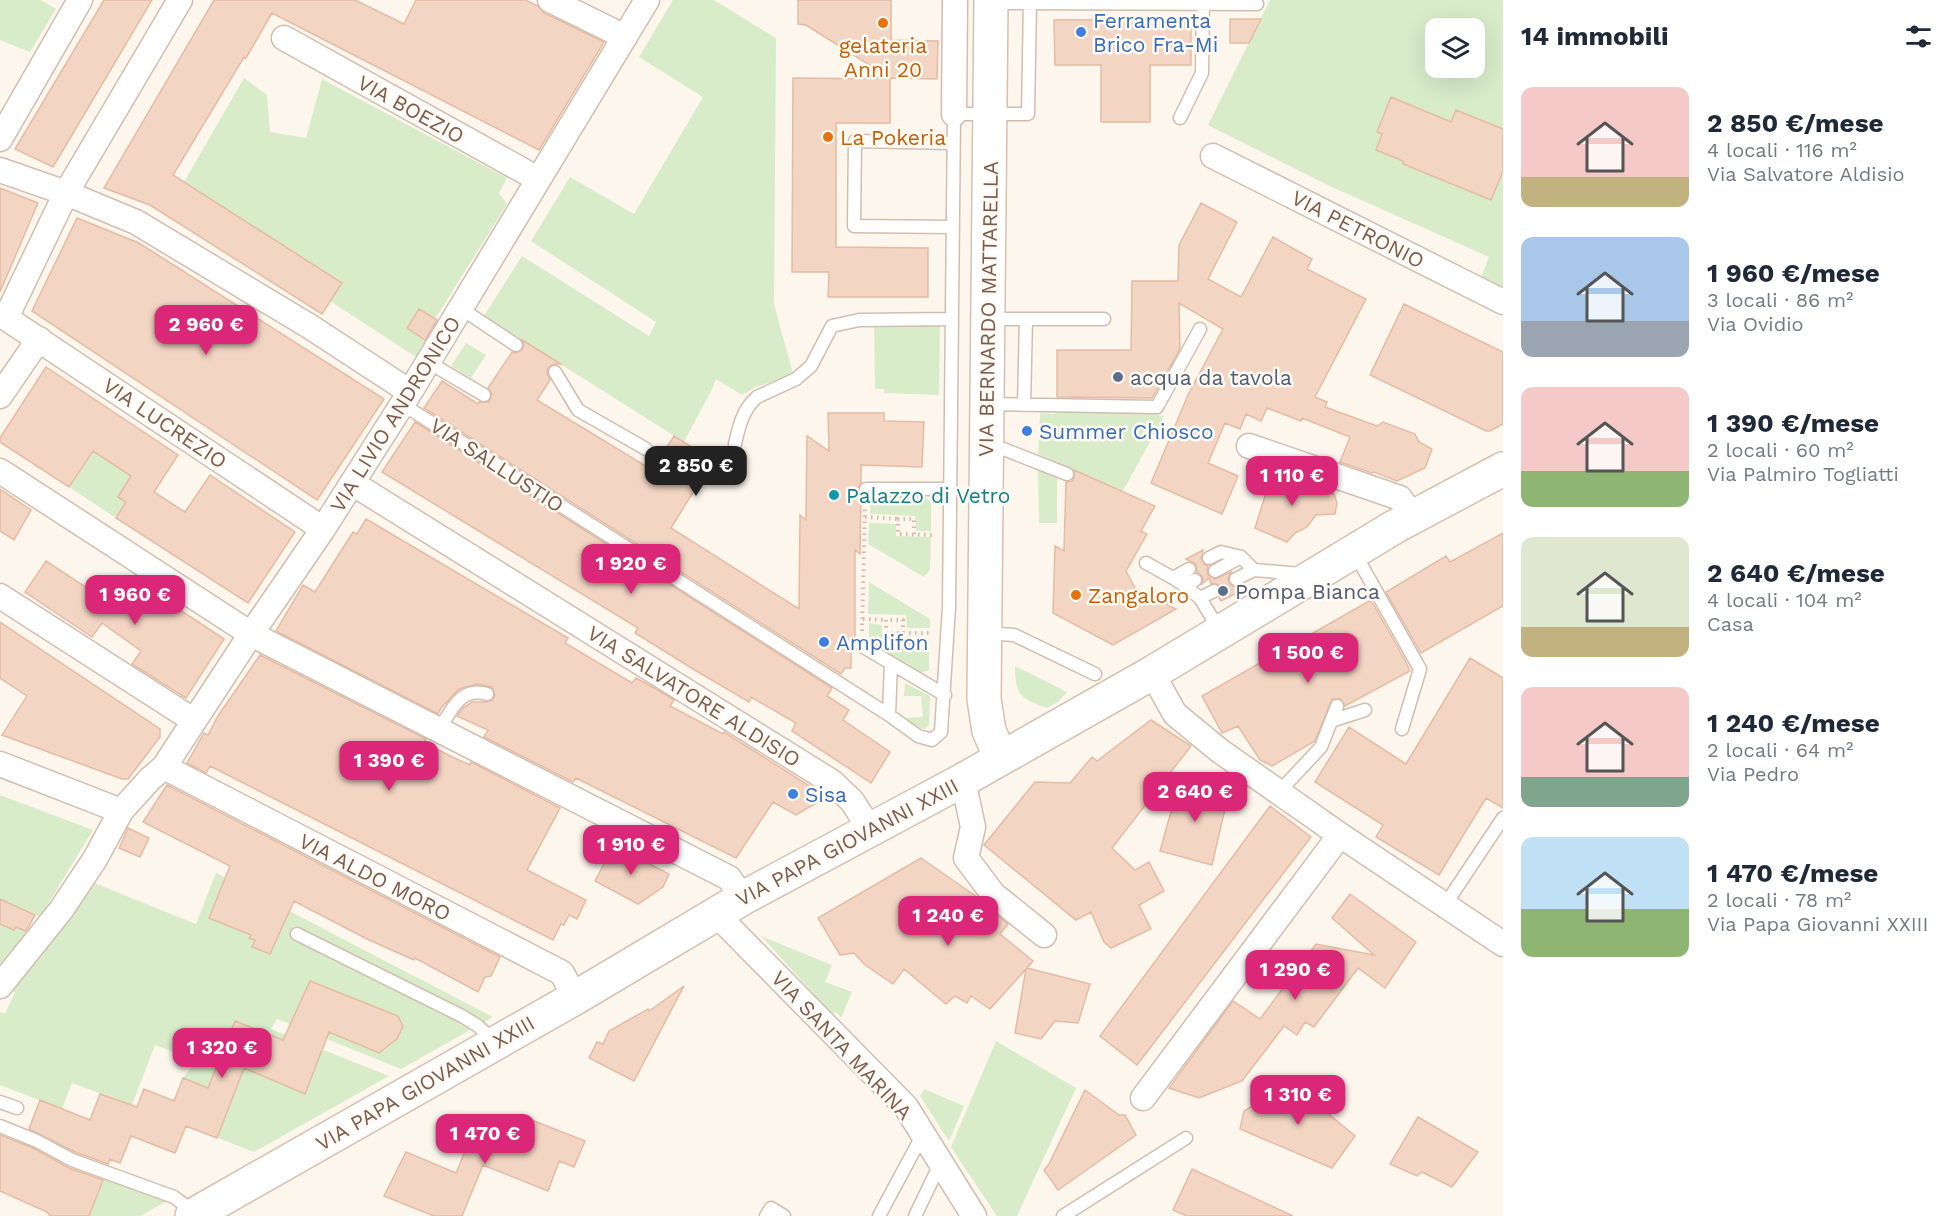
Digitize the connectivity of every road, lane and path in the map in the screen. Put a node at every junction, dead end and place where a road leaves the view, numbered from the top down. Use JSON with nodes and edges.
{"nodes":[{"id":1,"x":80,"y":0,"type":"edge"},
{"id":2,"x":180,"y":0,"type":"edge"},
{"id":3,"x":550,"y":0,"type":"edge"},
{"id":4,"x":647,"y":0,"type":"edge"},
{"id":5,"x":955,"y":0,"type":"edge"},
{"id":6,"x":1030,"y":1,"type":"edge"},
{"id":7,"x":991,"y":2,"type":"edge"},
{"id":8,"x":1203,"y":3,"type":"junction"},
{"id":9,"x":1257,"y":4,"type":"dead end"},
{"id":10,"x":284,"y":38,"type":"dead end"},
{"id":11,"x":625,"y":38,"type":"junction"},
{"id":12,"x":954,"y":114,"type":"junction"},
{"id":13,"x":990,"y":114,"type":"junction"},
{"id":14,"x":1180,"y":118,"type":"dead end"},
{"id":15,"x":0,"y":139,"type":"edge"},
{"id":16,"x":953,"y":143,"type":"junction"},
{"id":17,"x":1213,"y":156,"type":"dead end"},
{"id":18,"x":0,"y":170,"type":"edge"},
{"id":19,"x":538,"y":179,"type":"junction"},
{"id":20,"x":66,"y":193,"type":"junction"},
{"id":21,"x":952,"y":227,"type":"junction"},
{"id":22,"x":1503,"y":302,"type":"edge"},
{"id":23,"x":460,"y":308,"type":"junction"},
{"id":24,"x":951,"y":319,"type":"junction"},
{"id":25,"x":988,"y":319,"type":"junction"},
{"id":26,"x":1026,"y":319,"type":"junction"},
{"id":27,"x":1104,"y":319,"type":"dead end"},
{"id":28,"x":1200,"y":328,"type":"dead end"},
{"id":29,"x":39,"y":339,"type":"junction"},
{"id":30,"x":516,"y":345,"type":"dead end"},
{"id":31,"x":428,"y":362,"type":"junction"},
{"id":32,"x":555,"y":372,"type":"dead end"},
{"id":33,"x":484,"y":395,"type":"dead end"},
{"id":34,"x":0,"y":396,"type":"edge"},
{"id":35,"x":406,"y":398,"type":"junction"},
{"id":36,"x":987,"y":404,"type":"junction"},
{"id":37,"x":1024,"y":405,"type":"junction"},
{"id":38,"x":987,"y":443,"type":"junction"},
{"id":39,"x":735,"y":444,"type":"dead end"},
{"id":40,"x":1249,"y":446,"type":"dead end"},
{"id":41,"x":646,"y":450,"type":"dead end"},
{"id":42,"x":1503,"y":469,"type":"edge"},
{"id":43,"x":0,"y":471,"type":"edge"},
{"id":44,"x":1067,"y":474,"type":"dead end"},
{"id":45,"x":352,"y":483,"type":"junction"},
{"id":46,"x":866,"y":489,"type":"joint"},
{"id":47,"x":950,"y":489,"type":"junction"},
{"id":48,"x":1413,"y":517,"type":"junction"},
{"id":49,"x":865,"y":518,"type":"junction"},
{"id":50,"x":898,"y":519,"type":"junction"},
{"id":51,"x":323,"y":530,"type":"junction"},
{"id":52,"x":914,"y":534,"type":"junction"},
{"id":53,"x":950,"y":535,"type":"junction"},
{"id":54,"x":1354,"y":551,"type":"junction"},
{"id":55,"x":1241,"y":557,"type":"junction"},
{"id":56,"x":1209,"y":558,"type":"dead end"},
{"id":57,"x":1146,"y":563,"type":"dead end"},
{"id":58,"x":1254,"y":570,"type":"junction"},
{"id":59,"x":1215,"y":571,"type":"dead end"},
{"id":60,"x":1314,"y":575,"type":"junction"},
{"id":61,"x":1236,"y":579,"type":"dead end"},
{"id":62,"x":1214,"y":591,"type":"dead end"},
{"id":63,"x":0,"y":596,"type":"edge"},
{"id":64,"x":1200,"y":598,"type":"junction"},
{"id":65,"x":862,"y":619,"type":"junction"},
{"id":66,"x":886,"y":620,"type":"junction"},
{"id":67,"x":1220,"y":632,"type":"junction"},
{"id":68,"x":903,"y":633,"type":"junction"},
{"id":69,"x":947,"y":633,"type":"junction"},
{"id":70,"x":985,"y":633,"type":"junction"},
{"id":71,"x":251,"y":634,"type":"junction"},
{"id":72,"x":862,"y":646,"type":"joint"},
{"id":73,"x":891,"y":663,"type":"junction"},
{"id":74,"x":1095,"y":674,"type":"dead end"},
{"id":75,"x":1152,"y":674,"type":"junction"},
{"id":76,"x":487,"y":694,"type":"dead end"},
{"id":77,"x":945,"y":695,"type":"junction"},
{"id":78,"x":1337,"y":706,"type":"dead end"},
{"id":79,"x":1365,"y":710,"type":"dead end"},
{"id":80,"x":889,"y":715,"type":"junction"},
{"id":81,"x":194,"y":720,"type":"junction"},
{"id":82,"x":1331,"y":721,"type":"junction"},
{"id":83,"x":1402,"y":729,"type":"dead end"},
{"id":84,"x":439,"y":730,"type":"junction"},
{"id":85,"x":1001,"y":758,"type":"junction"},
{"id":86,"x":0,"y":764,"type":"edge"},
{"id":87,"x":164,"y":767,"type":"junction"},
{"id":88,"x":963,"y":780,"type":"junction"},
{"id":89,"x":1279,"y":792,"type":"junction"},
{"id":90,"x":121,"y":811,"type":"junction"},
{"id":91,"x":1503,"y":818,"type":"edge"},
{"id":92,"x":870,"y":829,"type":"junction"},
{"id":93,"x":1340,"y":835,"type":"junction"},
{"id":94,"x":1445,"y":905,"type":"junction"},
{"id":95,"x":730,"y":906,"type":"junction"},
{"id":96,"x":297,"y":934,"type":"dead end"},
{"id":97,"x":1044,"y":935,"type":"dead end"},
{"id":98,"x":1503,"y":944,"type":"edge"},
{"id":99,"x":0,"y":986,"type":"edge"},
{"id":100,"x":575,"y":998,"type":"junction"},
{"id":101,"x":496,"y":1042,"type":"junction"},
{"id":102,"x":1143,"y":1098,"type":"dead end"},
{"id":103,"x":0,"y":1102,"type":"edge"},
{"id":104,"x":17,"y":1108,"type":"dead end"},
{"id":105,"x":0,"y":1126,"type":"edge"},
{"id":106,"x":923,"y":1134,"type":"junction"},
{"id":107,"x":1186,"y":1138,"type":"dead end"},
{"id":108,"x":941,"y":1162,"type":"junction"},
{"id":109,"x":194,"y":1215,"type":"edge"},
{"id":110,"x":766,"y":1216,"type":"edge"},
{"id":111,"x":784,"y":1216,"type":"edge"},
{"id":112,"x":879,"y":1216,"type":"edge"},
{"id":113,"x":915,"y":1216,"type":"edge"},
{"id":114,"x":974,"y":1216,"type":"edge"},
{"id":115,"x":1063,"y":1216,"type":"edge"}],
"edges":[{"from":1,"to":15,"type":"street"},
{"from":2,"to":20,"type":"street"},
{"from":3,"to":11,"type":"street"},
{"from":4,"to":11,"type":"street","name":"VIA LIVIO ANDRONICO"},
{"from":5,"to":12,"type":"street"},
{"from":6,"to":7,"type":"lane"},
{"from":6,"to":8,"type":"lane"},
{"from":6,"to":13,"type":"lane"},
{"from":7,"to":13,"type":"street","name":"VIA BERNARDO MATTARELLA"},
{"from":8,"to":9,"type":"lane"},
{"from":8,"to":14,"type":"lane"},
{"from":10,"to":19,"type":"street","name":"VIA BOEZIO"},
{"from":11,"to":19,"type":"street","name":"VIA LIVIO ANDRONICO"},
{"from":12,"to":13,"type":"lane"},
{"from":12,"to":16,"type":"lane"},
{"from":13,"to":25,"type":"street","name":"VIA BERNARDO MATTARELLA"},
{"from":16,"to":21,"type":"lane"},
{"from":16,"to":21,"type":"lane"},
{"from":17,"to":22,"type":"street","name":"VIA PETRONIO"},
{"from":18,"to":20,"type":"street"},
{"from":19,"to":23,"type":"street","name":"VIA LIVIO ANDRONICO"},
{"from":20,"to":29,"type":"street","name":"VIA LUCREZIO"},
{"from":20,"to":35,"type":"street"},
{"from":21,"to":24,"type":"lane"},
{"from":23,"to":30,"type":"lane"},
{"from":23,"to":31,"type":"street","name":"VIA LIVIO ANDRONICO"},
{"from":24,"to":39,"type":"lane"},
{"from":24,"to":47,"type":"lane"},
{"from":25,"to":26,"type":"lane"},
{"from":25,"to":36,"type":"street","name":"VIA BERNARDO MATTARELLA"},
{"from":26,"to":27,"type":"lane"},
{"from":26,"to":37,"type":"lane"},
{"from":28,"to":37,"type":"lane"},
{"from":29,"to":34,"type":"street"},
{"from":29,"to":51,"type":"street","name":"VIA LUCREZIO"},
{"from":31,"to":33,"type":"lane"},
{"from":31,"to":35,"type":"street","name":"VIA LIVIO ANDRONICO"},
{"from":32,"to":41,"type":"lane"},
{"from":35,"to":45,"type":"street","name":"VIA LIVIO ANDRONICO"},
{"from":35,"to":80,"type":"lane","name":"VIA SALLUSTIO"},
{"from":36,"to":37,"type":"lane"},
{"from":36,"to":38,"type":"street","name":"VIA BERNARDO MATTARELLA"},
{"from":38,"to":44,"type":"lane"},
{"from":38,"to":70,"type":"street","name":"VIA BERNARDO MATTARELLA"},
{"from":40,"to":48,"type":"street"},
{"from":42,"to":48,"type":"street","name":"VIA PAPA GIOVANNI XXIII"},
{"from":43,"to":71,"type":"street","name":"VIA SANTA MARINA"},
{"from":45,"to":51,"type":"street","name":"VIA LIVIO ANDRONICO"},
{"from":45,"to":92,"type":"street","name":"VIA SALVATORE ALDISIO"},
{"from":46,"to":47,"type":"lane"},
{"from":46,"to":49,"type":"path"},
{"from":47,"to":53,"type":"lane"},
{"from":48,"to":54,"type":"street","name":"VIA PAPA GIOVANNI XXIII"},
{"from":49,"to":50,"type":"path"},
{"from":49,"to":65,"type":"path"},
{"from":50,"to":52,"type":"path"},
{"from":50,"to":52,"type":"path"},
{"from":51,"to":71,"type":"street","name":"VIA LIVIO ANDRONICO"},
{"from":52,"to":53,"type":"path"},
{"from":53,"to":69,"type":"lane"},
{"from":54,"to":60,"type":"street","name":"VIA PAPA GIOVANNI XXIII"},
{"from":54,"to":83,"type":"lane"},
{"from":55,"to":56,"type":"lane"},
{"from":55,"to":58,"type":"lane"},
{"from":55,"to":59,"type":"lane"},
{"from":57,"to":64,"type":"lane"},
{"from":58,"to":60,"type":"lane"},
{"from":58,"to":61,"type":"lane"},
{"from":60,"to":67,"type":"street","name":"VIA PAPA GIOVANNI XXIII"},
{"from":62,"to":64,"type":"lane"},
{"from":63,"to":81,"type":"street"},
{"from":64,"to":67,"type":"lane"},
{"from":65,"to":66,"type":"path"},
{"from":65,"to":72,"type":"path"},
{"from":66,"to":68,"type":"path"},
{"from":66,"to":68,"type":"path"},
{"from":67,"to":75,"type":"street","name":"VIA PAPA GIOVANNI XXIII"},
{"from":68,"to":69,"type":"path"},
{"from":69,"to":77,"type":"lane"},
{"from":70,"to":74,"type":"lane"},
{"from":70,"to":85,"type":"street","name":"VIA BERNARDO MATTARELLA"},
{"from":71,"to":81,"type":"street","name":"VIA LIVIO ANDRONICO"},
{"from":71,"to":84,"type":"street","name":"VIA SANTA MARINA"},
{"from":72,"to":73,"type":"lane"},
{"from":73,"to":77,"type":"lane"},
{"from":73,"to":80,"type":"lane"},
{"from":75,"to":85,"type":"street","name":"VIA PAPA GIOVANNI XXIII"},
{"from":75,"to":89,"type":"street"},
{"from":76,"to":84,"type":"lane"},
{"from":77,"to":80,"type":"lane","name":"VIA SALLUSTIO"},
{"from":78,"to":82,"type":"lane"},
{"from":79,"to":82,"type":"lane"},
{"from":81,"to":87,"type":"street","name":"VIA LIVIO ANDRONICO"},
{"from":82,"to":89,"type":"lane"},
{"from":84,"to":95,"type":"street","name":"VIA SANTA MARINA"},
{"from":85,"to":88,"type":"street","name":"VIA PAPA GIOVANNI XXIII"},
{"from":86,"to":90,"type":"street"},
{"from":87,"to":90,"type":"street","name":"VIA LIVIO ANDRONICO"},
{"from":87,"to":100,"type":"street","name":"VIA ALDO MORO"},
{"from":88,"to":92,"type":"street","name":"VIA PAPA GIOVANNI XXIII"},
{"from":88,"to":97,"type":"street"},
{"from":89,"to":93,"type":"street"},
{"from":90,"to":99,"type":"street","name":"VIA LIVIO ANDRONICO"},
{"from":91,"to":94,"type":"lane"},
{"from":92,"to":95,"type":"street","name":"VIA PAPA GIOVANNI XXIII"},
{"from":93,"to":94,"type":"street"},
{"from":93,"to":102,"type":"street"},
{"from":94,"to":98,"type":"street"},
{"from":95,"to":100,"type":"street","name":"VIA PAPA GIOVANNI XXIII"},
{"from":95,"to":106,"type":"street","name":"VIA SANTA MARINA"},
{"from":96,"to":101,"type":"lane"},
{"from":100,"to":101,"type":"street","name":"VIA PAPA GIOVANNI XXIII"},
{"from":101,"to":109,"type":"street","name":"VIA PAPA GIOVANNI XXIII"},
{"from":103,"to":104,"type":"lane"},
{"from":105,"to":109,"type":"lane"},
{"from":106,"to":108,"type":"street","name":"VIA SANTA MARINA"},
{"from":106,"to":112,"type":"lane"},
{"from":107,"to":115,"type":"lane"},
{"from":108,"to":113,"type":"lane"},
{"from":108,"to":114,"type":"street","name":"VIA SANTA MARINA"},
{"from":110,"to":111,"type":"lane"}]}
